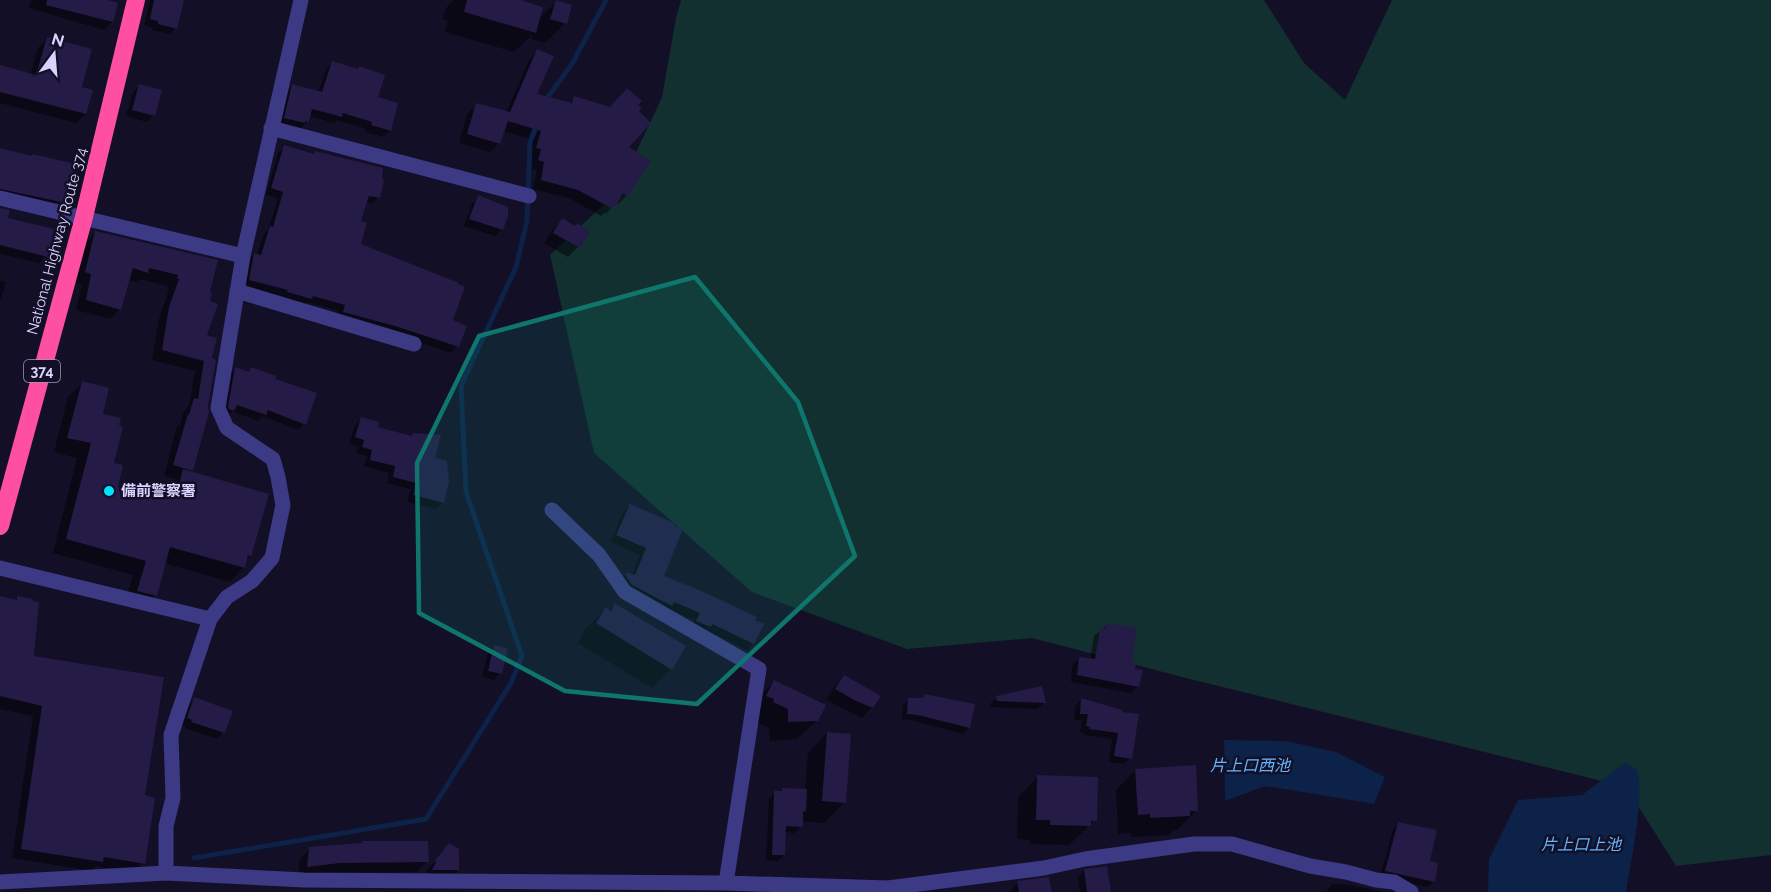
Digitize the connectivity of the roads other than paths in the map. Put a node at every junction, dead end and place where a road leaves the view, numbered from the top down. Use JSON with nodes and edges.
{"nodes":[{"id":1,"x":136,"y":0,"type":"edge"},
{"id":2,"x":301,"y":0,"type":"edge"},
{"id":3,"x":271,"y":128,"type":"junction"},
{"id":4,"x":529,"y":196,"type":"dead end"},
{"id":5,"x":0,"y":198,"type":"edge"},
{"id":6,"x":84,"y":217,"type":"junction"},
{"id":7,"x":243,"y":256,"type":"junction"},
{"id":8,"x":237,"y":291,"type":"junction"},
{"id":9,"x":414,"y":344,"type":"dead end"},
{"id":10,"x":552,"y":510,"type":"dead end"},
{"id":11,"x":0,"y":526,"type":"edge"},
{"id":12,"x":0,"y":568,"type":"edge"},
{"id":13,"x":210,"y":619,"type":"junction"},
{"id":14,"x":166,"y":873,"type":"junction"},
{"id":15,"x":0,"y":882,"type":"edge"},
{"id":16,"x":726,"y":883,"type":"junction"},
{"id":17,"x":1411,"y":892,"type":"edge"}],
"edges":[{"from":1,"to":6,"type":"highway","name":"National Highway Route 374","number":"374"},
{"from":2,"to":3,"type":"street"},
{"from":3,"to":4,"type":"street"},
{"from":3,"to":7,"type":"street"},
{"from":5,"to":6,"type":"street"},
{"from":6,"to":7,"type":"street"},
{"from":6,"to":11,"type":"highway","name":"National Highway Route 374","number":"374"},
{"from":7,"to":8,"type":"street"},
{"from":8,"to":9,"type":"street"},
{"from":8,"to":13,"type":"street"},
{"from":10,"to":16,"type":"street"},
{"from":12,"to":13,"type":"street"},
{"from":13,"to":14,"type":"street"},
{"from":14,"to":15,"type":"street"},
{"from":14,"to":16,"type":"street"},
{"from":16,"to":17,"type":"street"}]}
